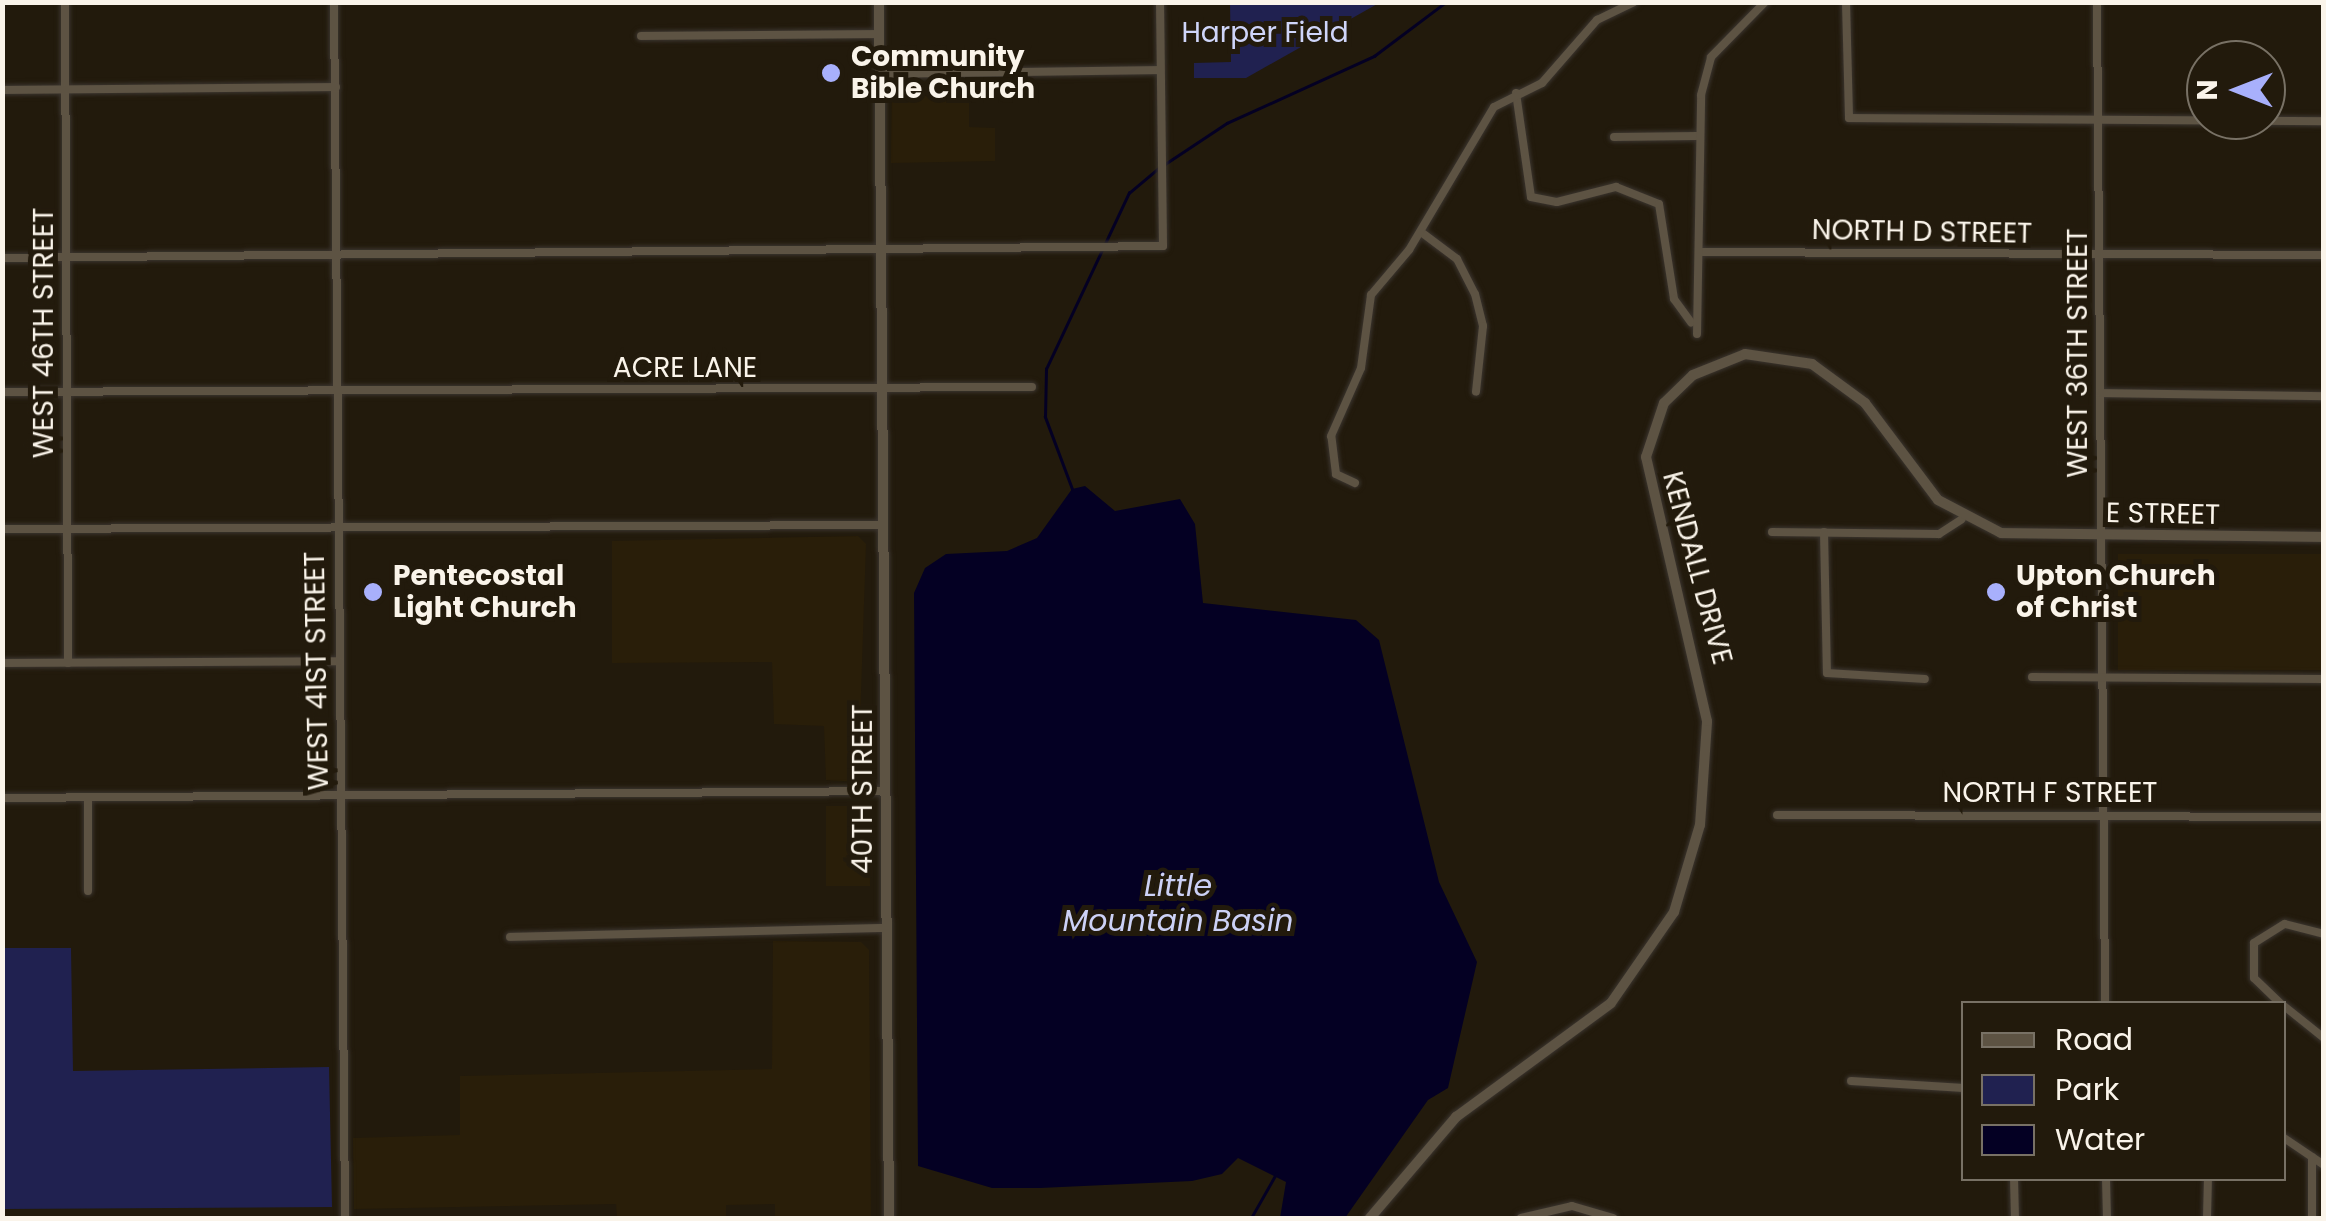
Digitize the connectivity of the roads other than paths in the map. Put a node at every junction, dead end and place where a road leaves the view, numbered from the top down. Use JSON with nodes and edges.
{"nodes":[{"id":1,"x":65,"y":2,"type":"edge"},
{"id":2,"x":334,"y":2,"type":"edge"},
{"id":3,"x":879,"y":2,"type":"edge"},
{"id":4,"x":1160,"y":2,"type":"edge"},
{"id":5,"x":1634,"y":2,"type":"edge"},
{"id":6,"x":1765,"y":2,"type":"edge"},
{"id":7,"x":1846,"y":2,"type":"edge"},
{"id":8,"x":2097,"y":2,"type":"edge"},
{"id":9,"x":879,"y":34,"type":"junction"},
{"id":10,"x":641,"y":36,"type":"dead end"},
{"id":11,"x":1160,"y":70,"type":"junction"},
{"id":12,"x":879,"y":74,"type":"junction"},
{"id":13,"x":336,"y":88,"type":"junction"},
{"id":14,"x":66,"y":89,"type":"junction"},
{"id":15,"x":2,"y":90,"type":"edge"},
{"id":16,"x":1516,"y":93,"type":"junction"},
{"id":17,"x":2098,"y":120,"type":"junction"},
{"id":18,"x":2324,"y":120,"type":"edge"},
{"id":19,"x":1614,"y":136,"type":"dead end"},
{"id":20,"x":1698,"y":136,"type":"junction"},
{"id":21,"x":1420,"y":232,"type":"junction"},
{"id":22,"x":1700,"y":252,"type":"junction"},
{"id":23,"x":879,"y":253,"type":"junction"},
{"id":24,"x":337,"y":254,"type":"junction"},
{"id":25,"x":2324,"y":256,"type":"edge"},
{"id":26,"x":2099,"y":257,"type":"junction"},
{"id":27,"x":2,"y":258,"type":"edge"},
{"id":28,"x":66,"y":258,"type":"junction"},
{"id":29,"x":1691,"y":322,"type":"junction"},
{"id":30,"x":1697,"y":334,"type":"dead end"},
{"id":31,"x":1032,"y":387,"type":"dead end"},
{"id":32,"x":879,"y":390,"type":"junction"},
{"id":33,"x":2,"y":392,"type":"edge"},
{"id":34,"x":67,"y":392,"type":"junction"},
{"id":35,"x":1476,"y":392,"type":"dead end"},
{"id":36,"x":338,"y":393,"type":"junction"},
{"id":37,"x":2100,"y":393,"type":"junction"},
{"id":38,"x":2324,"y":396,"type":"edge"},
{"id":39,"x":1355,"y":483,"type":"dead end"},
{"id":40,"x":1962,"y":519,"type":"junction"},
{"id":41,"x":880,"y":525,"type":"junction"},
{"id":42,"x":68,"y":528,"type":"junction"},
{"id":43,"x":2,"y":529,"type":"edge"},
{"id":44,"x":338,"y":529,"type":"junction"},
{"id":45,"x":1772,"y":532,"type":"dead end"},
{"id":46,"x":1824,"y":532,"type":"junction"},
{"id":47,"x":2001,"y":533,"type":"joint"},
{"id":48,"x":2102,"y":536,"type":"junction"},
{"id":49,"x":2324,"y":537,"type":"edge"},
{"id":50,"x":340,"y":661,"type":"junction"},
{"id":51,"x":68,"y":663,"type":"junction"},
{"id":52,"x":2,"y":664,"type":"edge"},
{"id":53,"x":2032,"y":677,"type":"dead end"},
{"id":54,"x":1925,"y":678,"type":"dead end"},
{"id":55,"x":2103,"y":678,"type":"junction"},
{"id":56,"x":2324,"y":680,"type":"edge"},
{"id":57,"x":886,"y":792,"type":"junction"},
{"id":58,"x":88,"y":797,"type":"junction"},
{"id":59,"x":342,"y":797,"type":"junction"},
{"id":60,"x":2,"y":798,"type":"edge"},
{"id":61,"x":1777,"y":815,"type":"dead end"},
{"id":62,"x":2104,"y":816,"type":"junction"},
{"id":63,"x":2324,"y":817,"type":"edge"},
{"id":64,"x":88,"y":891,"type":"dead end"},
{"id":65,"x":886,"y":928,"type":"junction"},
{"id":66,"x":2324,"y":934,"type":"edge"},
{"id":67,"x":510,"y":936,"type":"dead end"},
{"id":68,"x":2105,"y":1001,"type":"edge"},
{"id":69,"x":2278,"y":1001,"type":"edge"},
{"id":70,"x":2286,"y":1008,"type":"edge"},
{"id":71,"x":2324,"y":1038,"type":"edge"},
{"id":72,"x":1851,"y":1081,"type":"dead end"},
{"id":73,"x":1961,"y":1088,"type":"edge"},
{"id":74,"x":2286,"y":1139,"type":"edge"},
{"id":75,"x":2312,"y":1156,"type":"junction"},
{"id":76,"x":2324,"y":1165,"type":"edge"},
{"id":77,"x":2014,"y":1181,"type":"edge"},
{"id":78,"x":2106,"y":1181,"type":"edge"},
{"id":79,"x":2208,"y":1181,"type":"edge"},
{"id":80,"x":345,"y":1218,"type":"edge"},
{"id":81,"x":889,"y":1218,"type":"edge"},
{"id":82,"x":1370,"y":1218,"type":"edge"},
{"id":83,"x":1521,"y":1218,"type":"edge"},
{"id":84,"x":1613,"y":1218,"type":"edge"},
{"id":85,"x":2014,"y":1218,"type":"edge"},
{"id":86,"x":2107,"y":1218,"type":"edge"},
{"id":87,"x":2207,"y":1218,"type":"edge"},
{"id":88,"x":2312,"y":1218,"type":"edge"}],
"edges":[{"from":1,"to":14,"type":"street","name":"WEST 46TH STREET"},
{"from":2,"to":13,"type":"street","name":"WEST 41ST STREET"},
{"from":3,"to":9,"type":"main road","name":"40TH STREET"},
{"from":4,"to":11,"type":"street"},
{"from":5,"to":16,"type":"street"},
{"from":6,"to":20,"type":"street"},
{"from":7,"to":17,"type":"street"},
{"from":8,"to":17,"type":"street","name":"WEST 36TH STREET"},
{"from":9,"to":10,"type":"street"},
{"from":9,"to":12,"type":"main road","name":"40TH STREET"},
{"from":11,"to":12,"type":"street"},
{"from":11,"to":23,"type":"street"},
{"from":12,"to":23,"type":"main road","name":"40TH STREET"},
{"from":13,"to":14,"type":"street"},
{"from":13,"to":24,"type":"street","name":"WEST 41ST STREET"},
{"from":14,"to":15,"type":"street"},
{"from":14,"to":28,"type":"street","name":"WEST 46TH STREET"},
{"from":16,"to":21,"type":"street"},
{"from":16,"to":29,"type":"street"},
{"from":17,"to":18,"type":"street"},
{"from":17,"to":26,"type":"street","name":"WEST 36TH STREET"},
{"from":19,"to":20,"type":"street"},
{"from":20,"to":22,"type":"street"},
{"from":21,"to":35,"type":"street"},
{"from":21,"to":39,"type":"street"},
{"from":22,"to":26,"type":"street","name":"NORTH D STREET"},
{"from":22,"to":29,"type":"street"},
{"from":23,"to":24,"type":"street"},
{"from":23,"to":32,"type":"main road","name":"40TH STREET"},
{"from":24,"to":28,"type":"street"},
{"from":24,"to":36,"type":"street","name":"WEST 41ST STREET"},
{"from":25,"to":26,"type":"street","name":"NORTH D STREET"},
{"from":26,"to":37,"type":"street","name":"WEST 36TH STREET"},
{"from":27,"to":28,"type":"street"},
{"from":28,"to":34,"type":"street","name":"WEST 46TH STREET"},
{"from":29,"to":30,"type":"street"},
{"from":31,"to":32,"type":"street","name":"ACRE LANE"},
{"from":32,"to":36,"type":"street","name":"ACRE LANE"},
{"from":32,"to":41,"type":"main road","name":"40TH STREET"},
{"from":33,"to":34,"type":"street","name":"ACRE LANE"},
{"from":34,"to":36,"type":"street","name":"ACRE LANE"},
{"from":34,"to":42,"type":"street","name":"WEST 46TH STREET"},
{"from":36,"to":44,"type":"street","name":"WEST 41ST STREET"},
{"from":37,"to":38,"type":"street"},
{"from":37,"to":48,"type":"street","name":"WEST 36TH STREET"},
{"from":40,"to":46,"type":"street"},
{"from":40,"to":47,"type":"main road","name":"KENDALL DRIVE"},
{"from":40,"to":82,"type":"main road","name":"KENDALL DRIVE"},
{"from":41,"to":44,"type":"street"},
{"from":41,"to":57,"type":"main road","name":"40TH STREET"},
{"from":42,"to":43,"type":"street"},
{"from":42,"to":44,"type":"street"},
{"from":42,"to":51,"type":"street","name":"WEST 46TH STREET"},
{"from":44,"to":50,"type":"street","name":"WEST 41ST STREET"},
{"from":45,"to":46,"type":"street"},
{"from":46,"to":54,"type":"street"},
{"from":47,"to":48,"type":"main road","name":"E STREET"},
{"from":48,"to":49,"type":"main road","name":"E STREET"},
{"from":48,"to":55,"type":"street","name":"WEST 36TH STREET"},
{"from":50,"to":51,"type":"street"},
{"from":50,"to":59,"type":"street","name":"WEST 41ST STREET"},
{"from":51,"to":52,"type":"street"},
{"from":53,"to":55,"type":"street"},
{"from":55,"to":56,"type":"street"},
{"from":55,"to":62,"type":"street","name":"WEST 36TH STREET"},
{"from":57,"to":59,"type":"street"},
{"from":57,"to":65,"type":"main road","name":"40TH STREET"},
{"from":58,"to":59,"type":"street"},
{"from":58,"to":60,"type":"street"},
{"from":58,"to":64,"type":"street"},
{"from":59,"to":80,"type":"street","name":"WEST 41ST STREET"},
{"from":61,"to":62,"type":"street","name":"NORTH F STREET"},
{"from":62,"to":63,"type":"street","name":"NORTH F STREET"},
{"from":62,"to":68,"type":"street","name":"WEST 36TH STREET"},
{"from":65,"to":67,"type":"street"},
{"from":65,"to":81,"type":"main road","name":"40TH STREET"},
{"from":66,"to":69,"type":"street"},
{"from":70,"to":71,"type":"street"},
{"from":72,"to":73,"type":"street"},
{"from":74,"to":75,"type":"street"},
{"from":75,"to":76,"type":"street"},
{"from":75,"to":88,"type":"street"},
{"from":77,"to":85,"type":"street"},
{"from":78,"to":86,"type":"street"},
{"from":79,"to":87,"type":"street"},
{"from":83,"to":84,"type":"street"}]}
